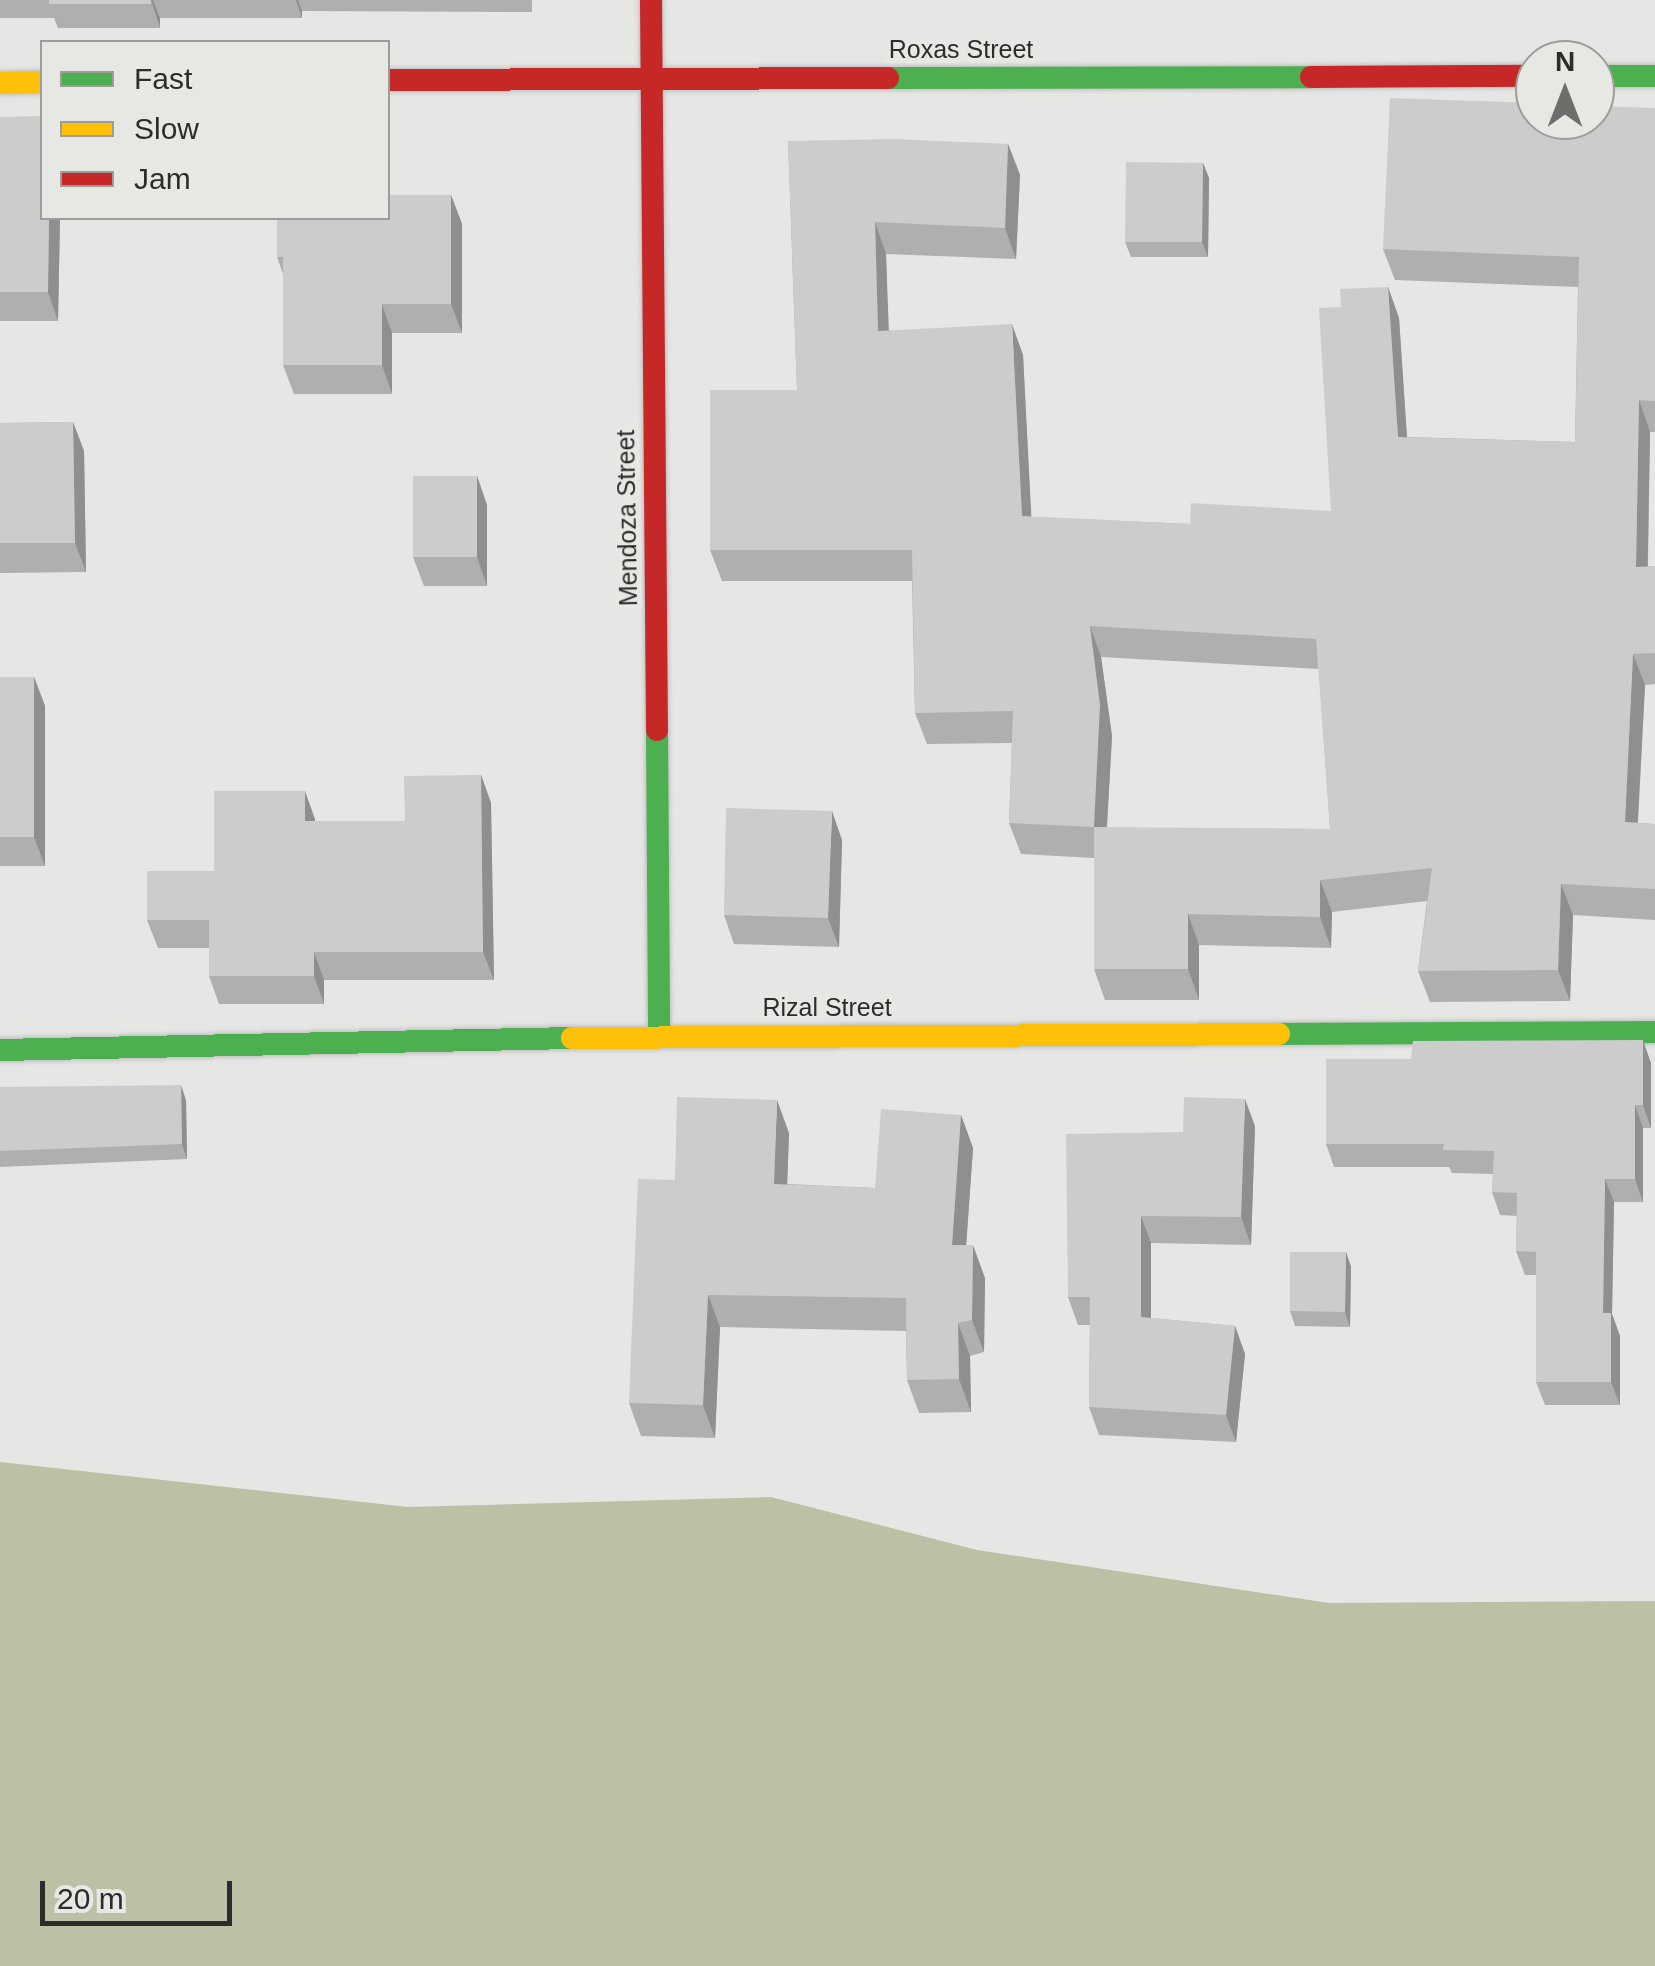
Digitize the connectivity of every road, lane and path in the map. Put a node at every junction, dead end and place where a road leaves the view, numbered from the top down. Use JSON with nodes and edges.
{"nodes":[{"id":1,"x":651,"y":0,"type":"edge"},
{"id":2,"x":1515,"y":76,"type":"edge"},
{"id":3,"x":1615,"y":76,"type":"edge"},
{"id":4,"x":1655,"y":76,"type":"edge"},
{"id":5,"x":651,"y":78,"type":"junction"},
{"id":6,"x":390,"y":80,"type":"edge"},
{"id":7,"x":40,"y":82,"type":"edge"},
{"id":8,"x":0,"y":83,"type":"edge"},
{"id":9,"x":1655,"y":1032,"type":"edge"},
{"id":10,"x":660,"y":1036,"type":"junction"},
{"id":11,"x":0,"y":1050,"type":"edge"}],
"edges":[{"from":1,"to":5,"type":"street","name":"Mendoza Street"},
{"from":2,"to":5,"type":"street","name":"Roxas Street"},
{"from":3,"to":4,"type":"street"},
{"from":5,"to":6,"type":"street","name":"Roxas Street"},
{"from":5,"to":10,"type":"street","name":"Mendoza Street"},
{"from":7,"to":8,"type":"street"},
{"from":9,"to":10,"type":"street","name":"Rizal Street"},
{"from":10,"to":11,"type":"street","name":"Rizal Street"}]}
